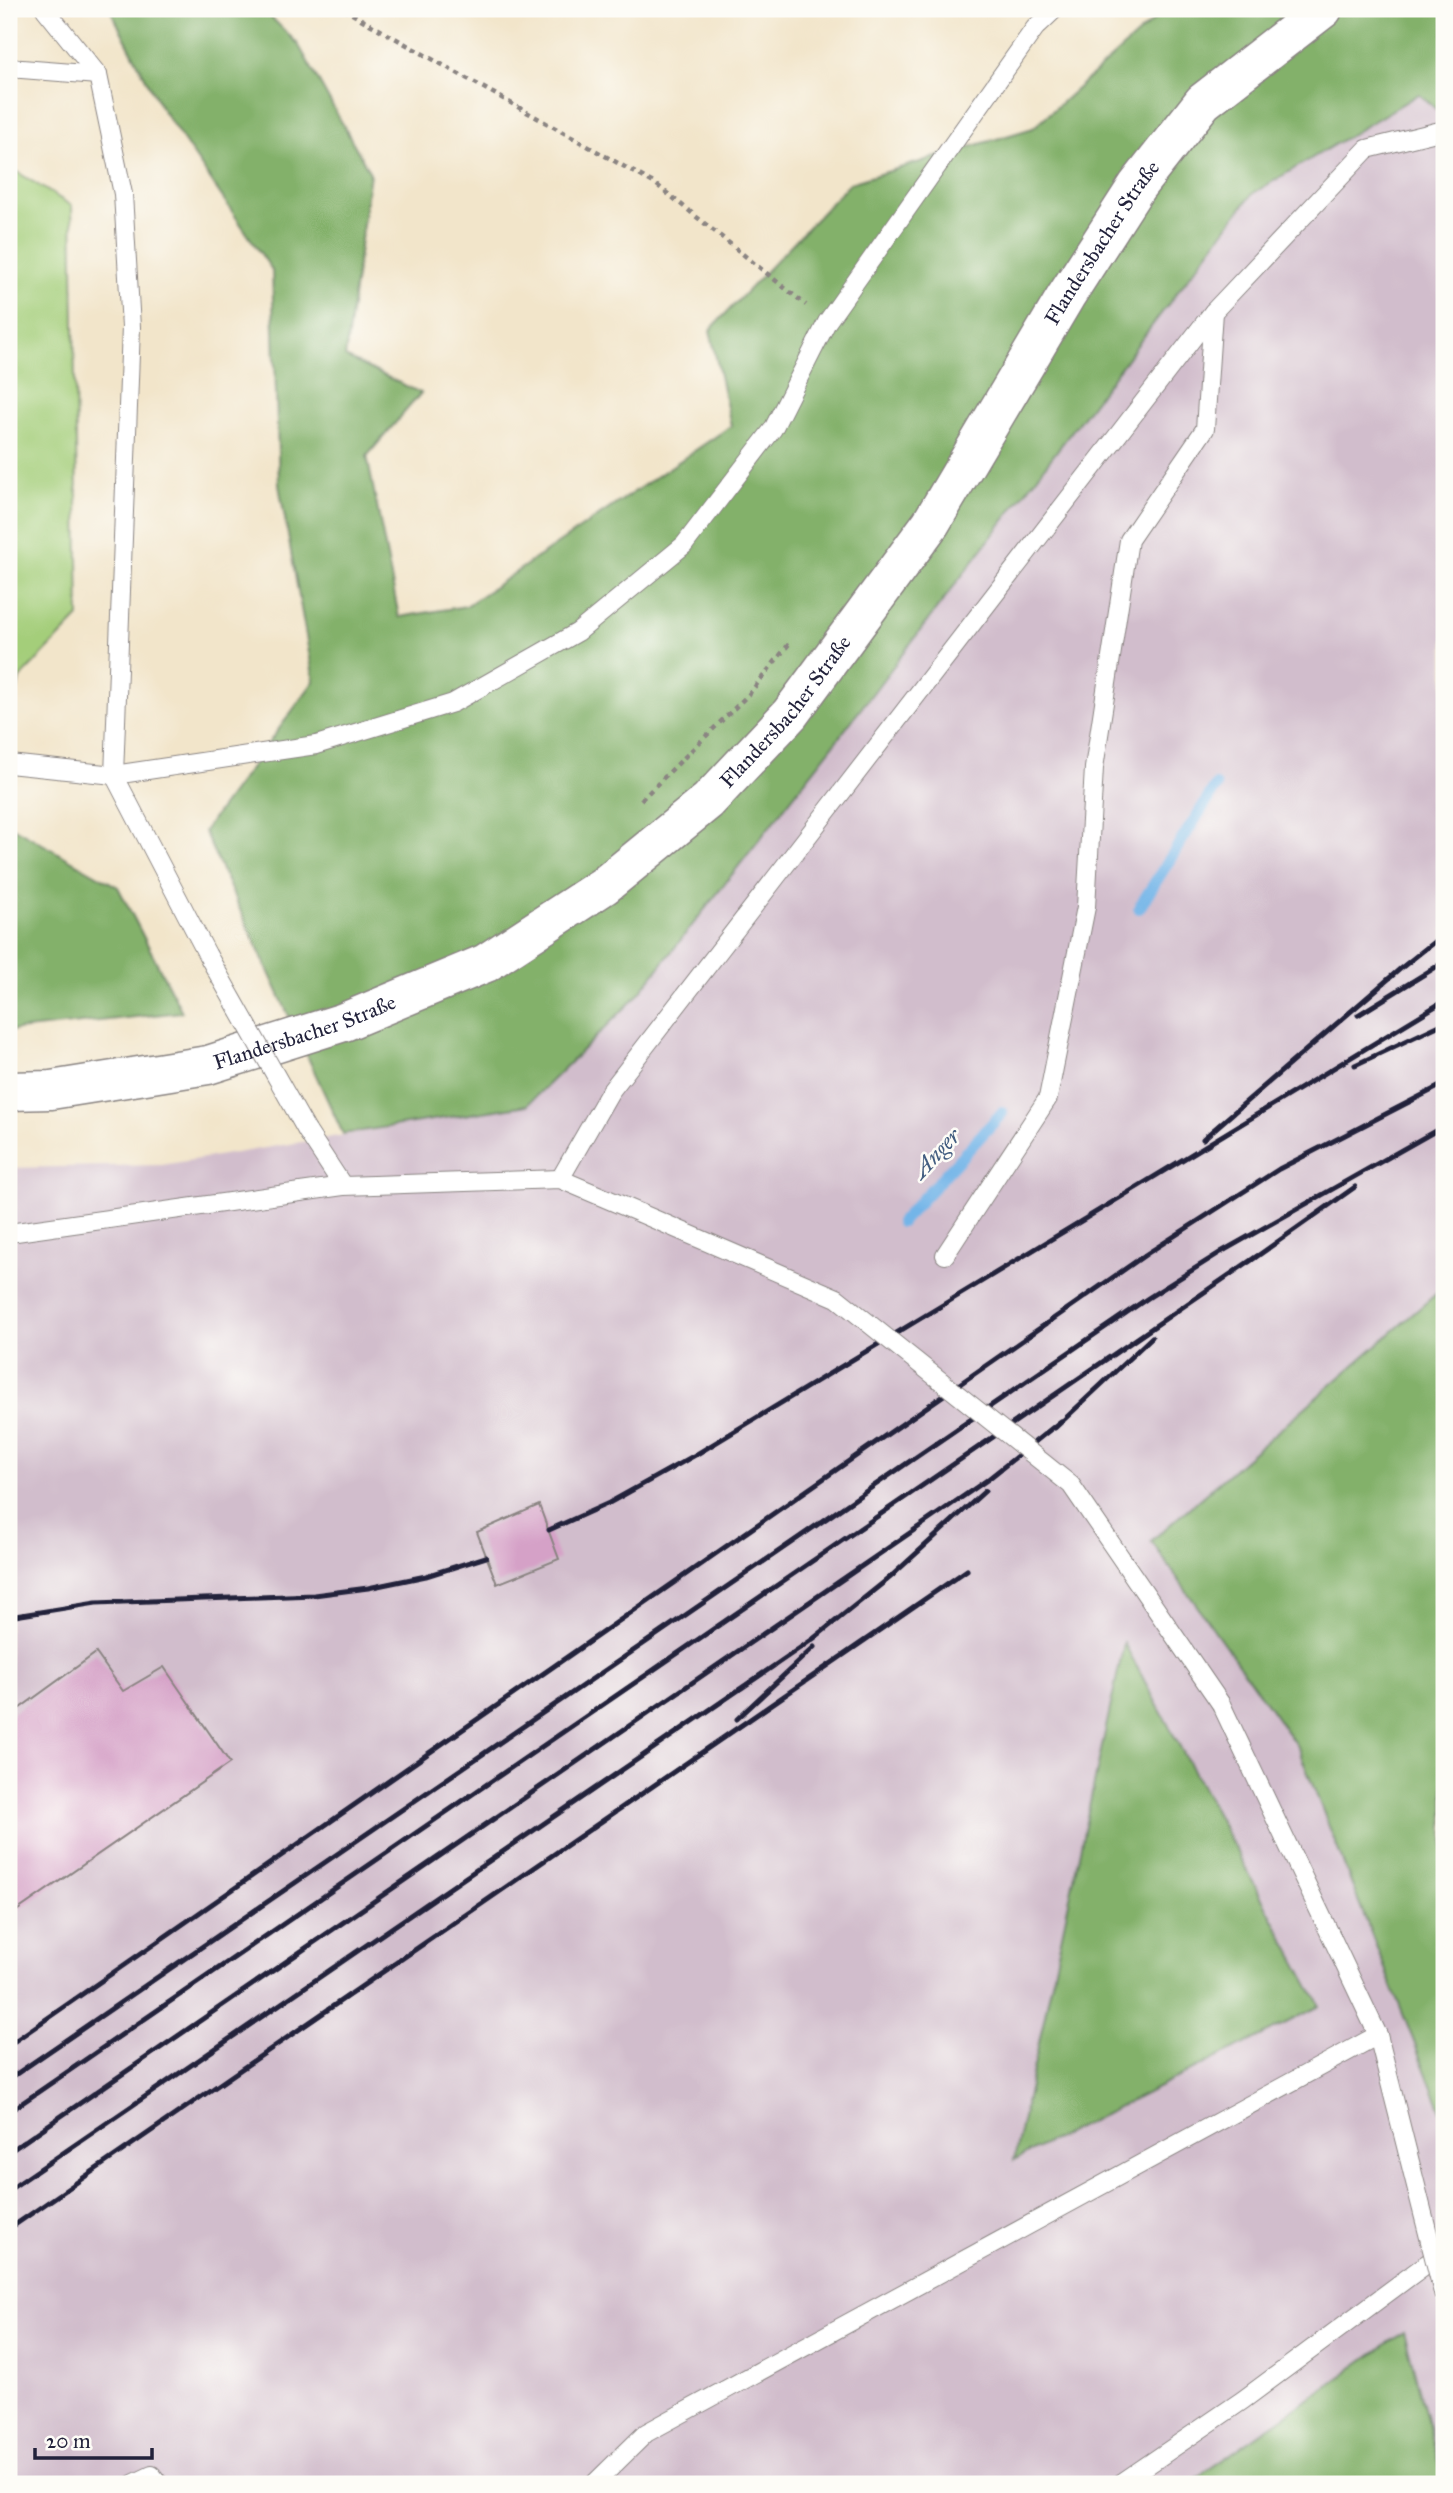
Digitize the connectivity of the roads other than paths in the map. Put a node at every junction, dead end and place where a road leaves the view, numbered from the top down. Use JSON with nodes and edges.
{"nodes":[{"id":1,"x":45,"y":9,"type":"edge"},
{"id":2,"x":1055,"y":9,"type":"edge"},
{"id":3,"x":1323,"y":9,"type":"edge"},
{"id":4,"x":9,"y":68,"type":"edge"},
{"id":5,"x":98,"y":75,"type":"junction"},
{"id":6,"x":1444,"y":130,"type":"edge"},
{"id":7,"x":1213,"y":312,"type":"junction"},
{"id":8,"x":9,"y":764,"type":"edge"},
{"id":9,"x":114,"y":775,"type":"junction"},
{"id":10,"x":9,"y":1091,"type":"edge"},
{"id":11,"x":560,"y":1179,"type":"junction"},
{"id":12,"x":342,"y":1186,"type":"junction"},
{"id":13,"x":9,"y":1233,"type":"edge"},
{"id":14,"x":945,"y":1255,"type":"dead end"},
{"id":15,"x":1378,"y":2035,"type":"junction"},
{"id":16,"x":1444,"y":2251,"type":"edge"},
{"id":17,"x":1444,"y":2297,"type":"edge"},
{"id":18,"x":133,"y":2484,"type":"edge"},
{"id":19,"x":159,"y":2484,"type":"edge"},
{"id":20,"x":594,"y":2484,"type":"edge"},
{"id":21,"x":1120,"y":2484,"type":"edge"}],
"edges":[{"from":1,"to":5,"type":"lane"},
{"from":2,"to":9,"type":"lane"},
{"from":3,"to":10,"type":"street","name":"Flandersbacher Straße"},
{"from":4,"to":5,"type":"lane"},
{"from":5,"to":9,"type":"lane"},
{"from":6,"to":7,"type":"lane"},
{"from":7,"to":11,"type":"lane"},
{"from":7,"to":14,"type":"lane"},
{"from":8,"to":9,"type":"lane"},
{"from":9,"to":12,"type":"lane","bridge":true},
{"from":11,"to":12,"type":"lane"},
{"from":11,"to":15,"type":"lane","bridge":true},
{"from":12,"to":13,"type":"lane"},
{"from":15,"to":17,"type":"lane","bridge":true},
{"from":15,"to":20,"type":"lane"},
{"from":16,"to":21,"type":"lane"},
{"from":18,"to":19,"type":"lane"}]}
